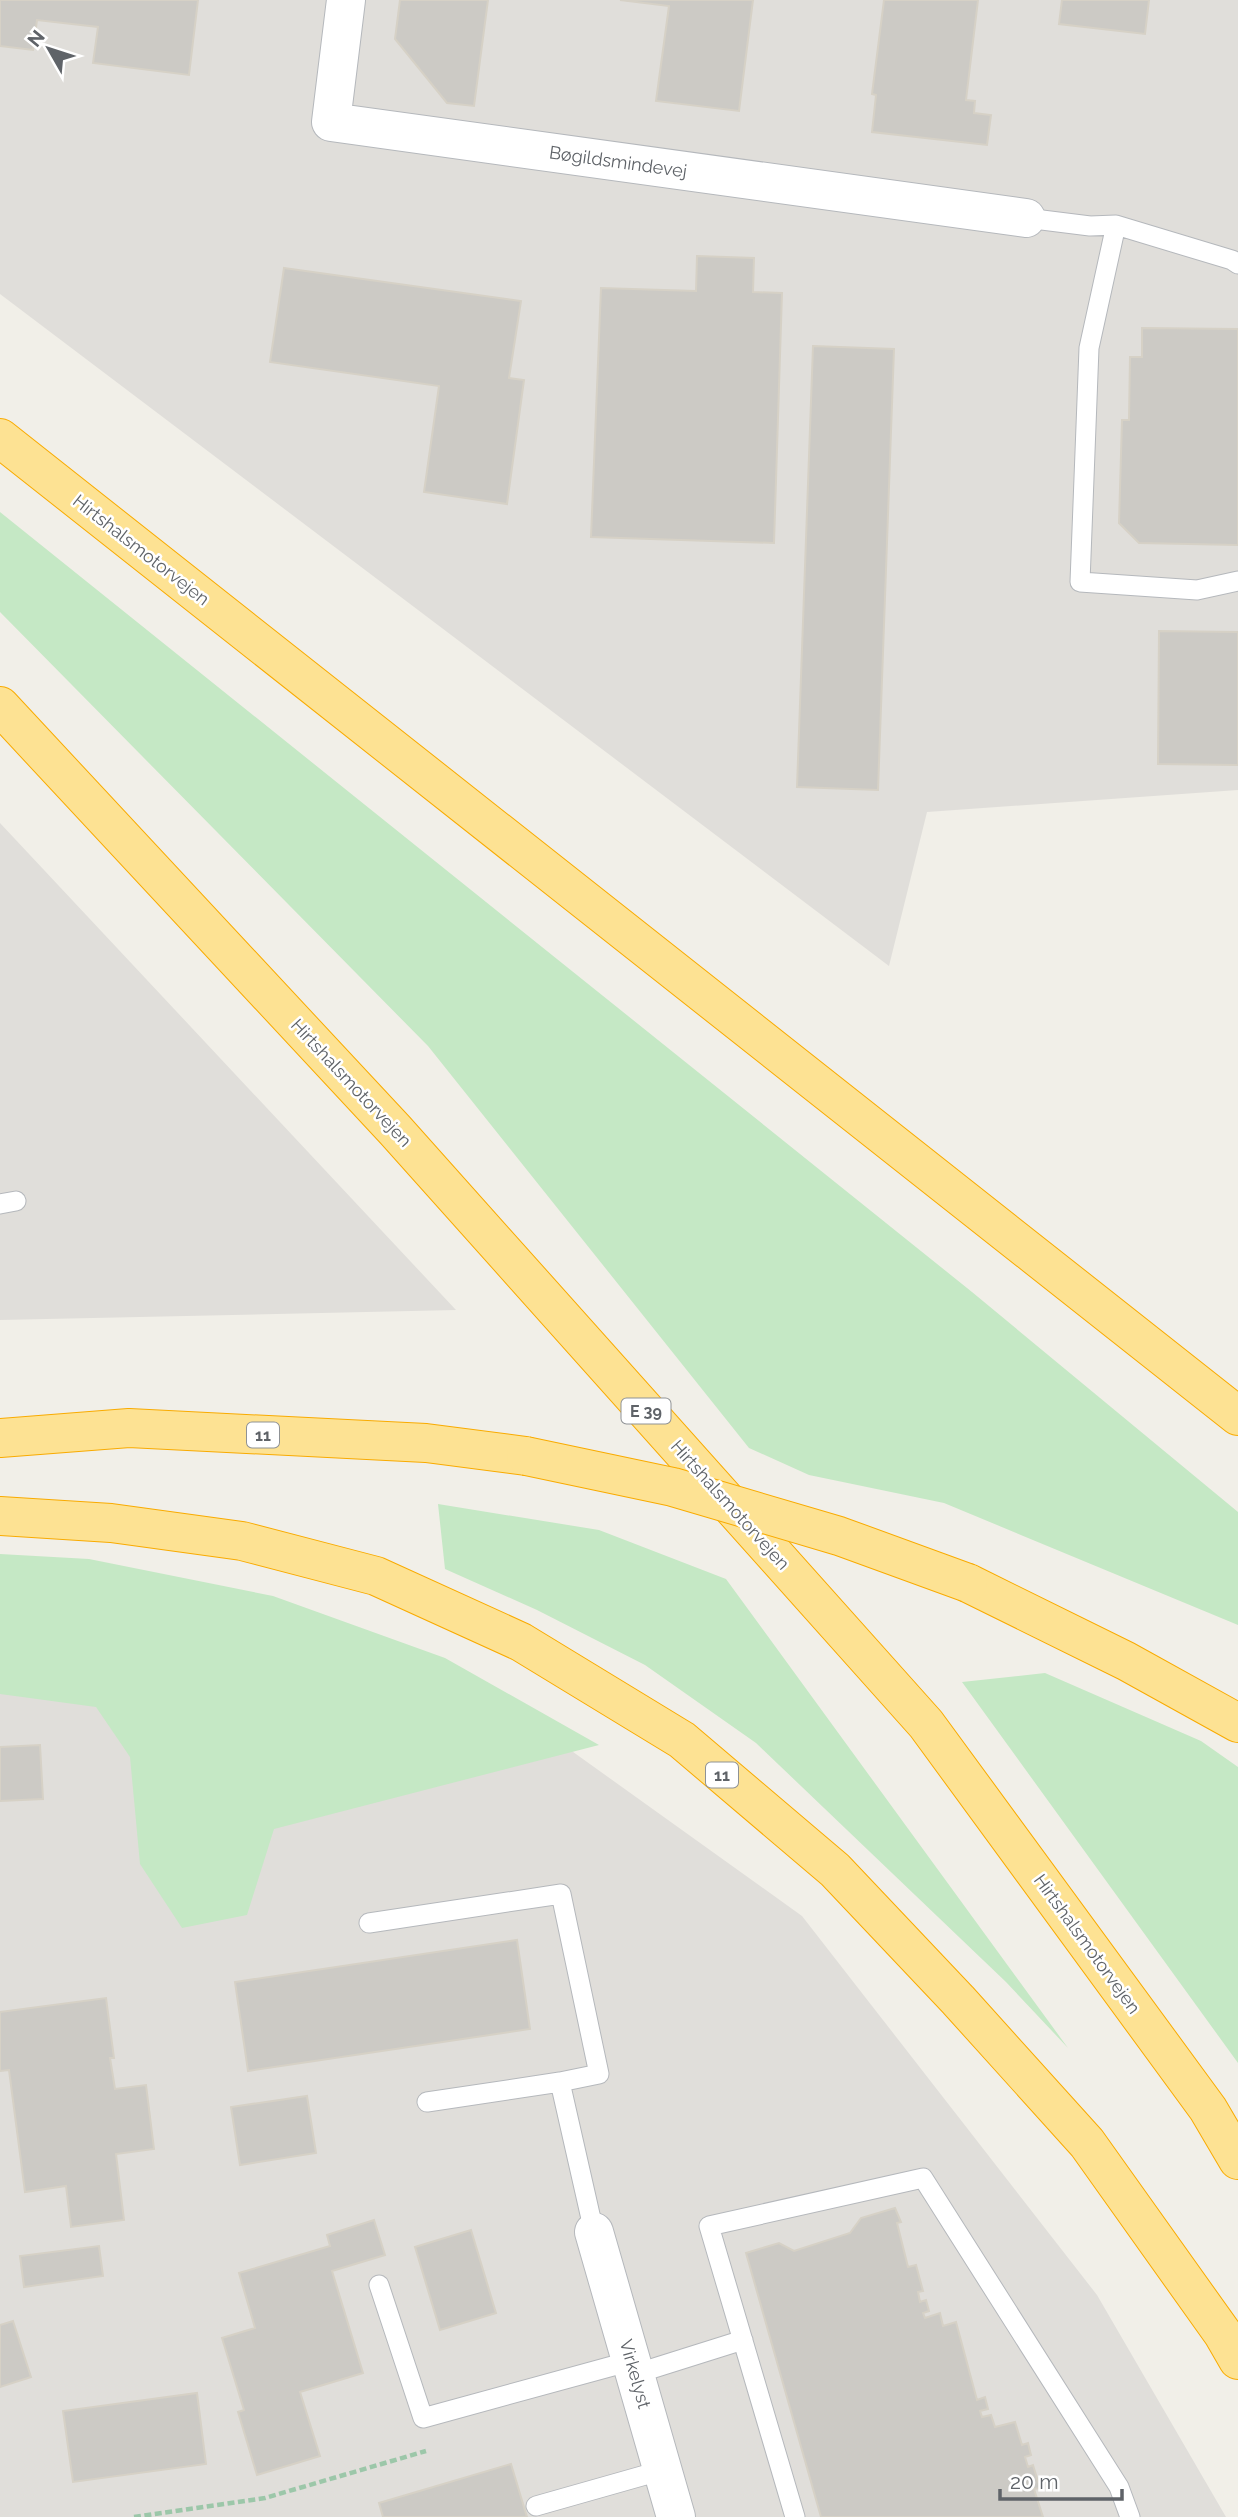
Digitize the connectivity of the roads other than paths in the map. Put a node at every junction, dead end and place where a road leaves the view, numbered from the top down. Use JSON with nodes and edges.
{"nodes":[{"id":1,"x":346,"y":0,"type":"edge"},
{"id":2,"x":1026,"y":218,"type":"joint"},
{"id":3,"x":1116,"y":225,"type":"junction"},
{"id":4,"x":1238,"y":264,"type":"edge"},
{"id":5,"x":0,"y":438,"type":"edge"},
{"id":6,"x":1238,"y":581,"type":"edge"},
{"id":7,"x":0,"y":706,"type":"edge"},
{"id":8,"x":1238,"y":1416,"type":"edge"},
{"id":9,"x":0,"y":1438,"type":"edge"},
{"id":10,"x":0,"y":1516,"type":"edge"},
{"id":11,"x":1238,"y":1723,"type":"edge"},
{"id":12,"x":369,"y":1923,"type":"dead end"},
{"id":13,"x":560,"y":2082,"type":"junction"},
{"id":14,"x":427,"y":2102,"type":"dead end"},
{"id":15,"x":1238,"y":2160,"type":"edge"},
{"id":16,"x":594,"y":2232,"type":"joint"},
{"id":17,"x":379,"y":2286,"type":"dead end"},
{"id":18,"x":743,"y":2340,"type":"junction"},
{"id":19,"x":1238,"y":2360,"type":"edge"},
{"id":20,"x":633,"y":2367,"type":"junction"},
{"id":21,"x":663,"y":2470,"type":"junction"},
{"id":22,"x":536,"y":2507,"type":"dead end"},
{"id":23,"x":676,"y":2517,"type":"edge"},
{"id":24,"x":795,"y":2517,"type":"edge"},
{"id":25,"x":1130,"y":2517,"type":"edge"}],
"edges":[{"from":1,"to":2,"type":"street","name":"Bøgildsmindevej"},
{"from":2,"to":3,"type":"lane"},
{"from":3,"to":4,"type":"lane"},
{"from":3,"to":6,"type":"lane"},
{"from":5,"to":8,"type":"highway","name":"Hirtshalsmotorvejen"},
{"from":7,"to":15,"type":"highway","name":"Hirtshalsmotorvejen","number":"E 39"},
{"from":9,"to":11,"type":"highway","number":"11","bridge":true},
{"from":10,"to":19,"type":"highway","number":"11"},
{"from":12,"to":13,"type":"lane"},
{"from":13,"to":14,"type":"lane"},
{"from":13,"to":16,"type":"lane"},
{"from":16,"to":20,"type":"street","name":"Virkelyst"},
{"from":17,"to":20,"type":"lane"},
{"from":18,"to":20,"type":"lane"},
{"from":18,"to":24,"type":"lane"},
{"from":18,"to":25,"type":"lane"},
{"from":20,"to":21,"type":"street","name":"Virkelyst"},
{"from":21,"to":22,"type":"lane"},
{"from":21,"to":23,"type":"street","name":"Virkelyst"}]}
